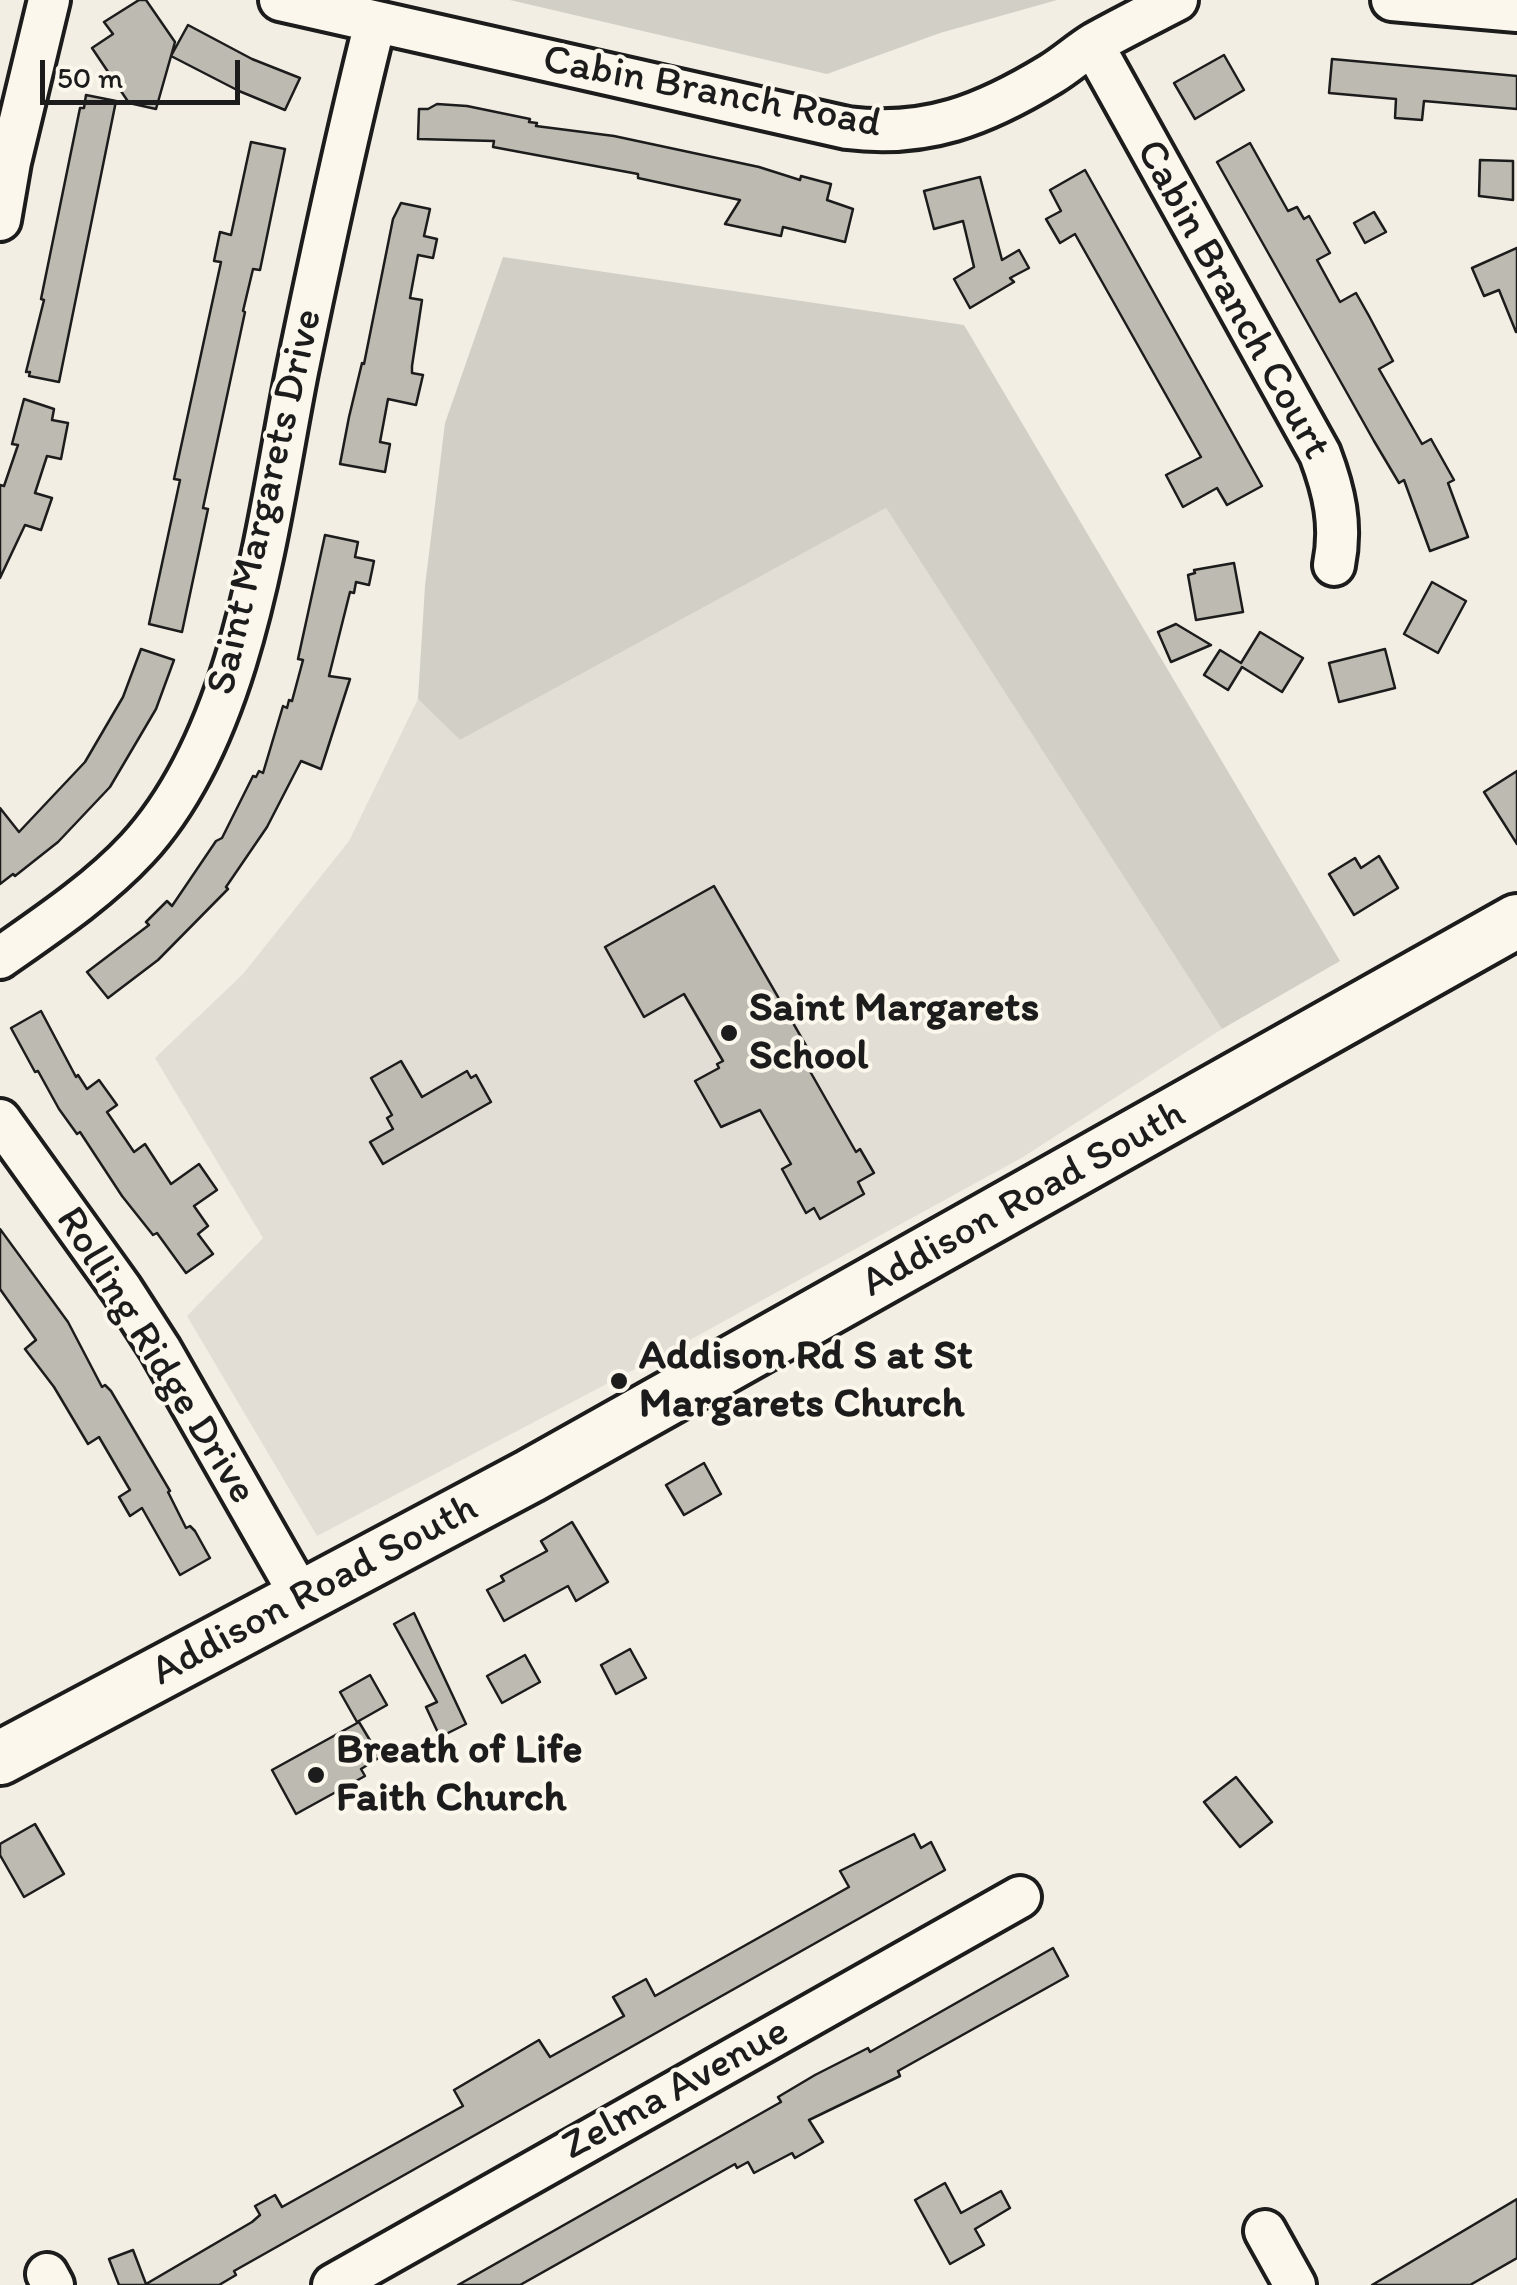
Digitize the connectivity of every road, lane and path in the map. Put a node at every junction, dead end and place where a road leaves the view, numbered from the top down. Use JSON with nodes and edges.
{"nodes":[{"id":1,"x":49,"y":0,"type":"edge"},
{"id":2,"x":280,"y":0,"type":"edge"},
{"id":3,"x":1177,"y":0,"type":"edge"},
{"id":4,"x":1392,"y":0,"type":"edge"},
{"id":5,"x":1517,"y":11,"type":"edge"},
{"id":6,"x":375,"y":23,"type":"junction"},
{"id":7,"x":1093,"y":44,"type":"junction"},
{"id":8,"x":0,"y":220,"type":"edge"},
{"id":9,"x":1334,"y":565,"type":"dead end"},
{"id":10,"x":1504,"y":936,"type":"edge"},
{"id":11,"x":0,"y":958,"type":"edge"},
{"id":12,"x":0,"y":1120,"type":"edge"},
{"id":13,"x":302,"y":1598,"type":"junction"},
{"id":14,"x":0,"y":1758,"type":"edge"},
{"id":15,"x":1020,"y":1898,"type":"dead end"},
{"id":16,"x":1265,"y":2230,"type":"dead end"},
{"id":17,"x":334,"y":2285,"type":"edge"},
{"id":18,"x":1296,"y":2285,"type":"edge"}],
"edges":[{"from":1,"to":8,"type":"street"},
{"from":2,"to":6,"type":"street","name":"Cabin Branch Road"},
{"from":3,"to":7,"type":"street","name":"Cabin Branch Road"},
{"from":4,"to":5,"type":"street"},
{"from":6,"to":7,"type":"street","name":"Cabin Branch Road"},
{"from":6,"to":11,"type":"street","name":"Saint Margarets Drive"},
{"from":7,"to":9,"type":"street","name":"Cabin Branch Court"},
{"from":10,"to":13,"type":"main road","name":"Addison Road South"},
{"from":12,"to":13,"type":"street","name":"Rolling Ridge Drive"},
{"from":13,"to":14,"type":"main road","name":"Addison Road South"},
{"from":15,"to":17,"type":"street","name":"Zelma Avenue"},
{"from":16,"to":18,"type":"street"}]}
